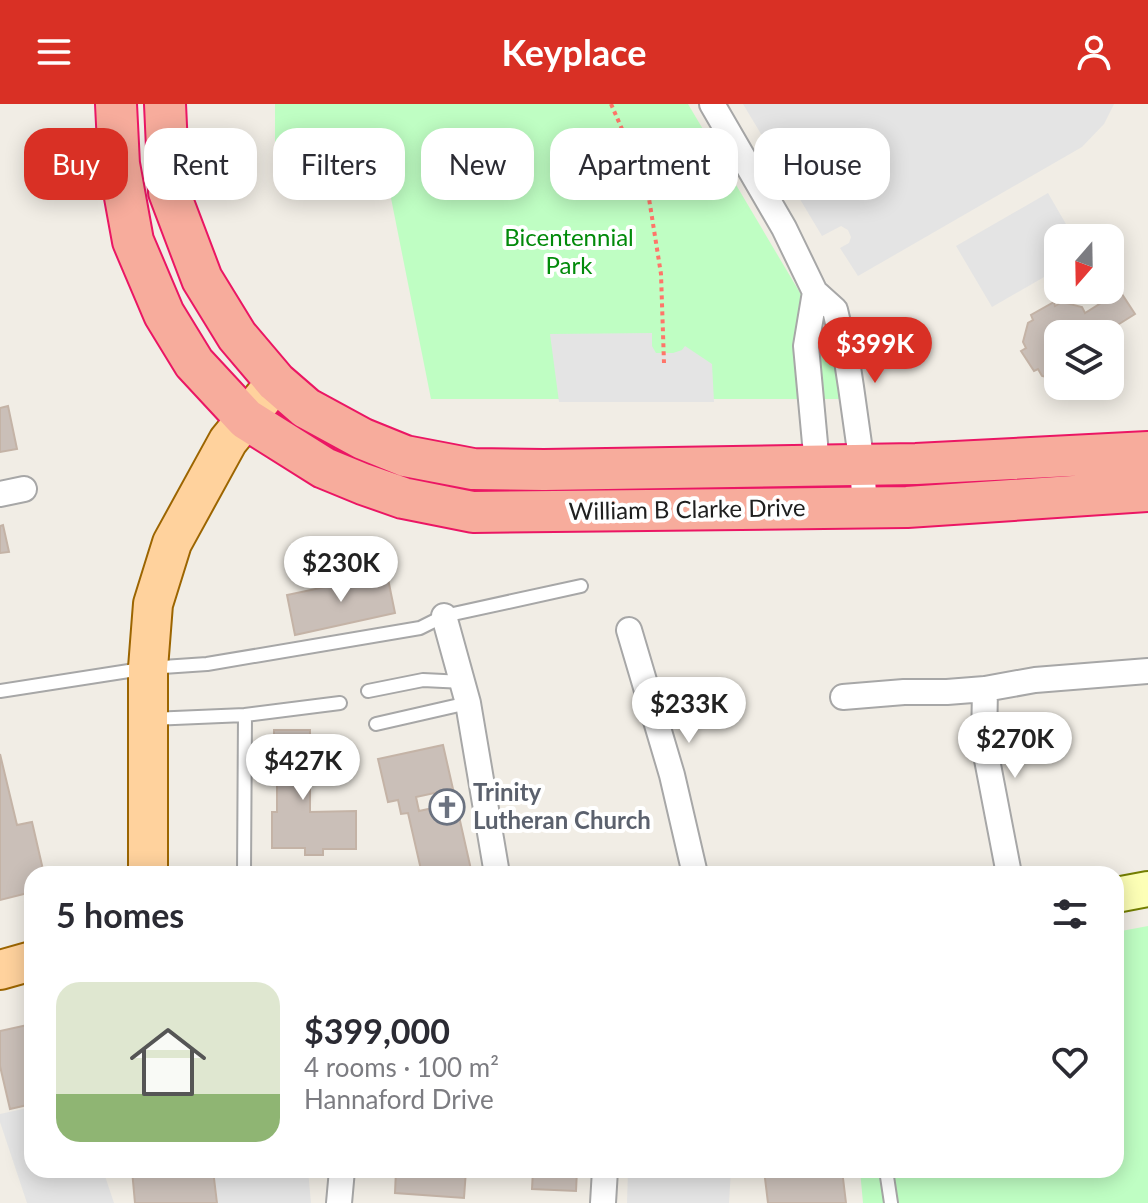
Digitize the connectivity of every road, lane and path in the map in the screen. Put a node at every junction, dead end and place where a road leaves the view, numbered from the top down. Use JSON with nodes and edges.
{"nodes":[{"id":1,"x":116,"y":104,"type":"edge"},
{"id":2,"x":165,"y":104,"type":"edge"},
{"id":3,"x":611,"y":104,"type":"edge"},
{"id":4,"x":712,"y":104,"type":"edge"},
{"id":5,"x":815,"y":292,"type":"junction"},
{"id":6,"x":664,"y":363,"type":"dead end"},
{"id":7,"x":276,"y":382,"type":"junction"},
{"id":8,"x":246,"y":419,"type":"junction"},
{"id":9,"x":1148,"y":452,"type":"edge"},
{"id":10,"x":862,"y":465,"type":"junction"},
{"id":11,"x":818,"y":487,"type":"junction"},
{"id":12,"x":1148,"y":491,"type":"edge"},
{"id":13,"x":865,"y":508,"type":"junction"},
{"id":14,"x":581,"y":586,"type":"dead end"},
{"id":15,"x":444,"y":616,"type":"junction"},
{"id":16,"x":629,"y":630,"type":"dead end"},
{"id":17,"x":148,"y":668,"type":"junction"},
{"id":18,"x":1148,"y":671,"type":"edge"},
{"id":19,"x":985,"y":689,"type":"junction"},
{"id":20,"x":0,"y":691,"type":"edge"},
{"id":21,"x":368,"y":691,"type":"dead end"},
{"id":22,"x":466,"y":692,"type":"junction"},
{"id":23,"x":843,"y":697,"type":"dead end"},
{"id":24,"x":340,"y":703,"type":"dead end"},
{"id":25,"x":245,"y":715,"type":"junction"},
{"id":26,"x":148,"y":719,"type":"junction"},
{"id":27,"x":376,"y":724,"type":"dead end"},
{"id":28,"x":148,"y":866,"type":"edge"},
{"id":29,"x":244,"y":866,"type":"edge"},
{"id":30,"x":496,"y":866,"type":"edge"},
{"id":31,"x":693,"y":866,"type":"edge"},
{"id":32,"x":1007,"y":866,"type":"edge"},
{"id":33,"x":24,"y":963,"type":"edge"},
{"id":34,"x":0,"y":970,"type":"edge"},
{"id":35,"x":341,"y":1178,"type":"edge"},
{"id":36,"x":605,"y":1178,"type":"edge"},
{"id":37,"x":887,"y":1178,"type":"edge"},
{"id":38,"x":339,"y":1203,"type":"edge"},
{"id":39,"x":603,"y":1203,"type":"edge"},
{"id":40,"x":891,"y":1203,"type":"edge"}],
"edges":[{"from":1,"to":8,"type":"highway","name":"William B Clarke Drive"},
{"from":2,"to":7,"type":"highway","name":"William B Clarke Drive"},
{"from":3,"to":6,"type":"path"},
{"from":4,"to":5,"type":"street"},
{"from":5,"to":10,"type":"street"},
{"from":5,"to":11,"type":"street"},
{"from":7,"to":8,"type":"main road"},
{"from":7,"to":11,"type":"highway","name":"William B Clarke Drive"},
{"from":8,"to":11,"type":"highway","name":"William B Clarke Drive"},
{"from":8,"to":17,"type":"main road"},
{"from":9,"to":10,"type":"highway","name":"William B Clarke Drive"},
{"from":10,"to":11,"type":"highway","name":"William B Clarke Drive"},
{"from":10,"to":13,"type":"street"},
{"from":11,"to":13,"type":"highway","name":"William B Clarke Drive"},
{"from":12,"to":13,"type":"highway","name":"William B Clarke Drive"},
{"from":14,"to":15,"type":"lane"},
{"from":15,"to":17,"type":"lane"},
{"from":15,"to":22,"type":"street"},
{"from":16,"to":31,"type":"street"},
{"from":17,"to":20,"type":"lane"},
{"from":17,"to":26,"type":"main road"},
{"from":18,"to":19,"type":"street"},
{"from":19,"to":23,"type":"street"},
{"from":19,"to":32,"type":"street"},
{"from":21,"to":22,"type":"lane"},
{"from":22,"to":27,"type":"lane"},
{"from":22,"to":30,"type":"street"},
{"from":24,"to":25,"type":"lane"},
{"from":25,"to":26,"type":"lane"},
{"from":25,"to":29,"type":"lane"},
{"from":26,"to":28,"type":"main road"},
{"from":33,"to":34,"type":"main road"},
{"from":35,"to":38,"type":"street"},
{"from":36,"to":39,"type":"street"},
{"from":37,"to":40,"type":"lane"}]}
